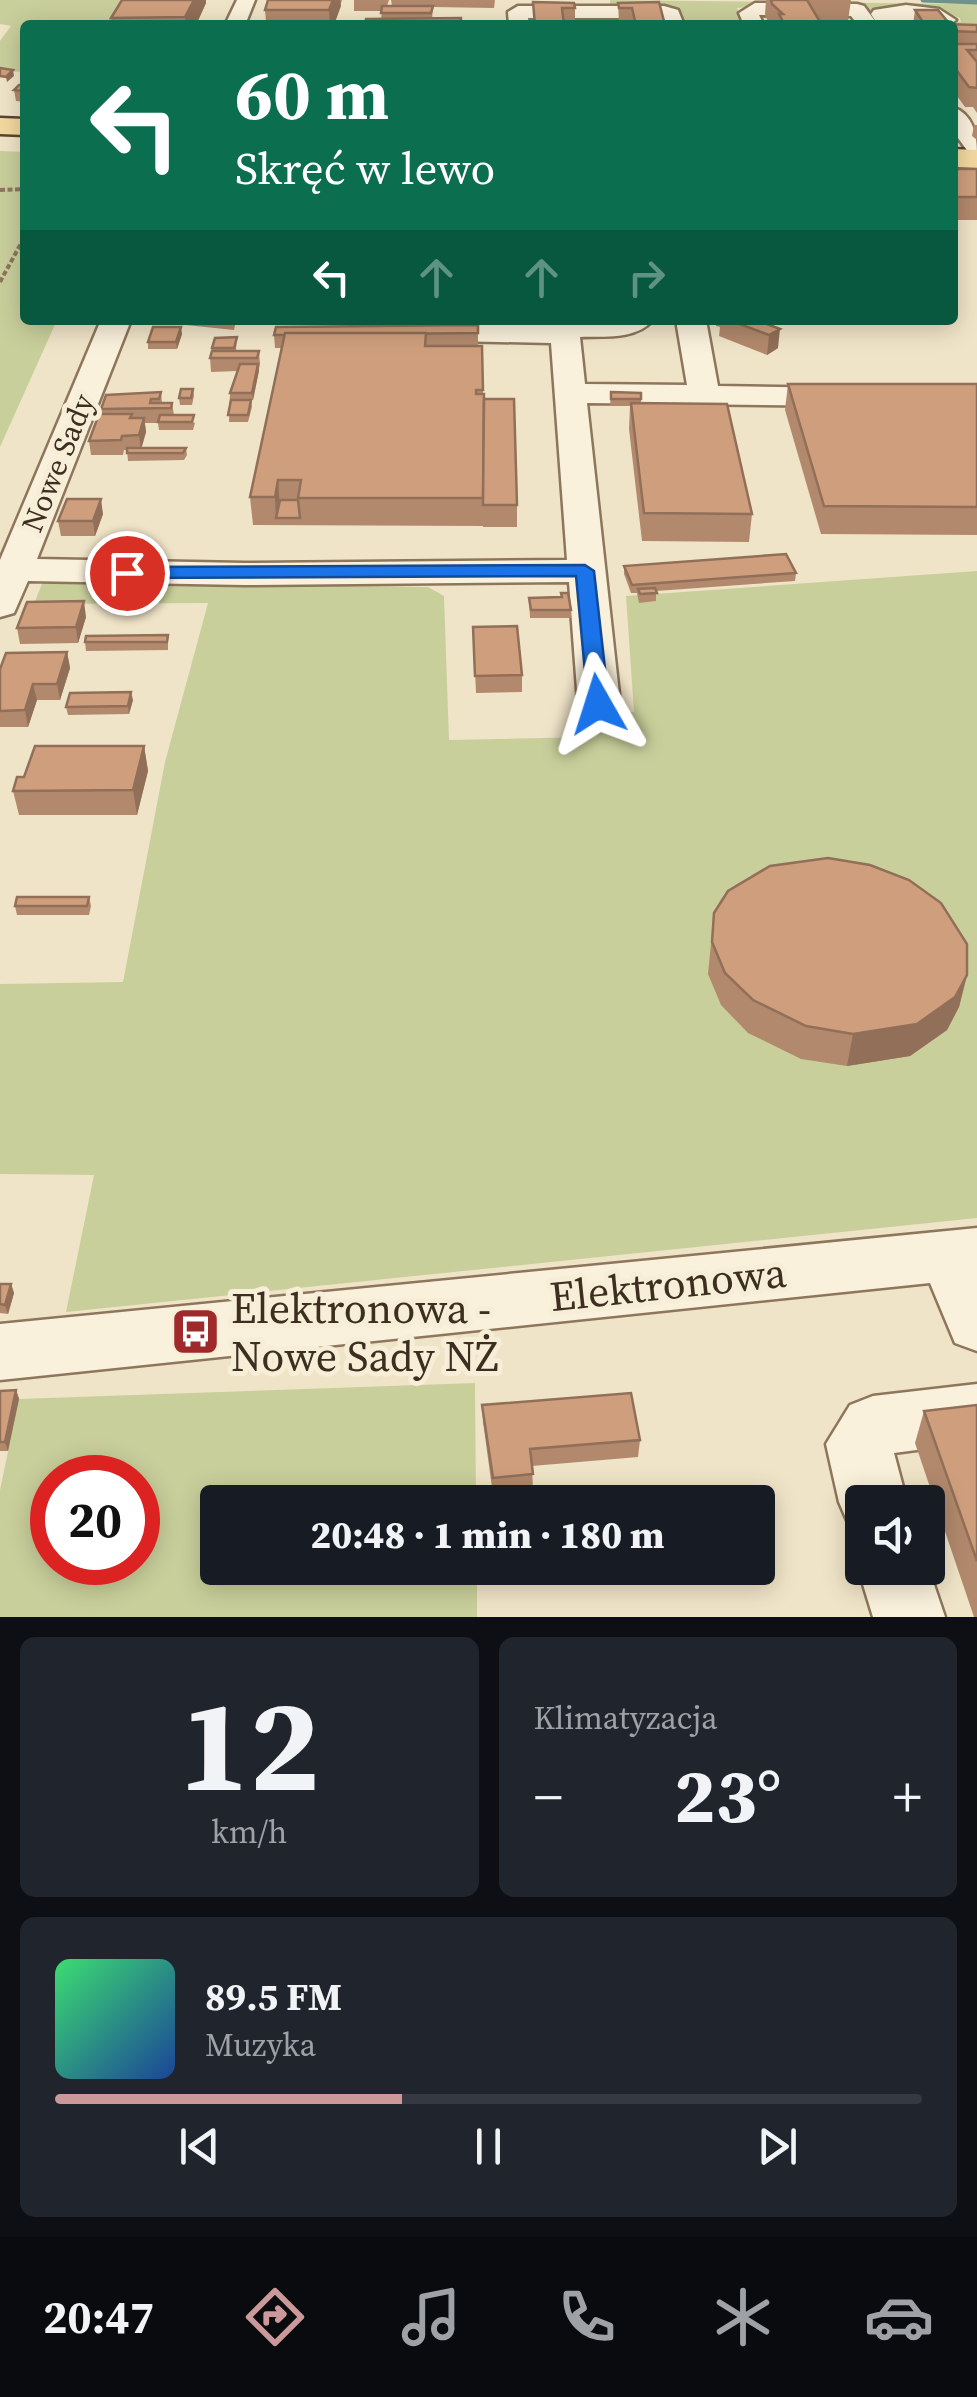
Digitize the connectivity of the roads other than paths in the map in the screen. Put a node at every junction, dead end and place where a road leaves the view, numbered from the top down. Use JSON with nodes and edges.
{"nodes":[{"id":1,"x":858,"y":18,"type":"edge"},
{"id":2,"x":519,"y":20,"type":"edge"},
{"id":3,"x":671,"y":20,"type":"edge"},
{"id":4,"x":753,"y":20,"type":"edge"},
{"id":5,"x":958,"y":122,"type":"edge"},
{"id":6,"x":977,"y":148,"type":"edge"},
{"id":7,"x":114,"y":325,"type":"edge"},
{"id":8,"x":627,"y":325,"type":"edge"},
{"id":9,"x":692,"y":325,"type":"edge"},
{"id":10,"x":487,"y":327,"type":"edge"},
{"id":11,"x":565,"y":328,"type":"edge"},
{"id":12,"x":392,"y":334,"type":"edge"},
{"id":13,"x":704,"y":392,"type":"junction"},
{"id":14,"x":572,"y":394,"type":"junction"},
{"id":15,"x":881,"y":398,"type":"edge"},
{"id":16,"x":14,"y":570,"type":"junction"},
{"id":17,"x":585,"y":571,"type":"junction"},
{"id":18,"x":0,"y":605,"type":"edge"},
{"id":19,"x":598,"y":704,"type":"dead end"},
{"id":20,"x":963,"y":1254,"type":"edge"},
{"id":21,"x":977,"y":1324,"type":"edge"},
{"id":22,"x":0,"y":1352,"type":"edge"},
{"id":23,"x":977,"y":1414,"type":"edge"},
{"id":24,"x":869,"y":1485,"type":"edge"},
{"id":25,"x":899,"y":1585,"type":"edge"},
{"id":26,"x":909,"y":1617,"type":"edge"}],
"edges":[{"from":1,"to":4,"type":"street"},
{"from":2,"to":3,"type":"street"},
{"from":5,"to":6,"type":"street"},
{"from":7,"to":16,"type":"street","name":"Nowe Sady"},
{"from":8,"to":11,"type":"street"},
{"from":9,"to":13,"type":"street"},
{"from":10,"to":11,"type":"street"},
{"from":10,"to":12,"type":"street"},
{"from":11,"to":14,"type":"street"},
{"from":13,"to":14,"type":"street"},
{"from":13,"to":15,"type":"street"},
{"from":14,"to":17,"type":"street"},
{"from":16,"to":17,"type":"street"},
{"from":16,"to":18,"type":"street","name":"Nowe Sady"},
{"from":17,"to":19,"type":"street"},
{"from":20,"to":21,"type":"street"},
{"from":20,"to":22,"type":"street","name":"Elektronowa"},
{"from":23,"to":24,"type":"street"},
{"from":25,"to":26,"type":"street"}]}
